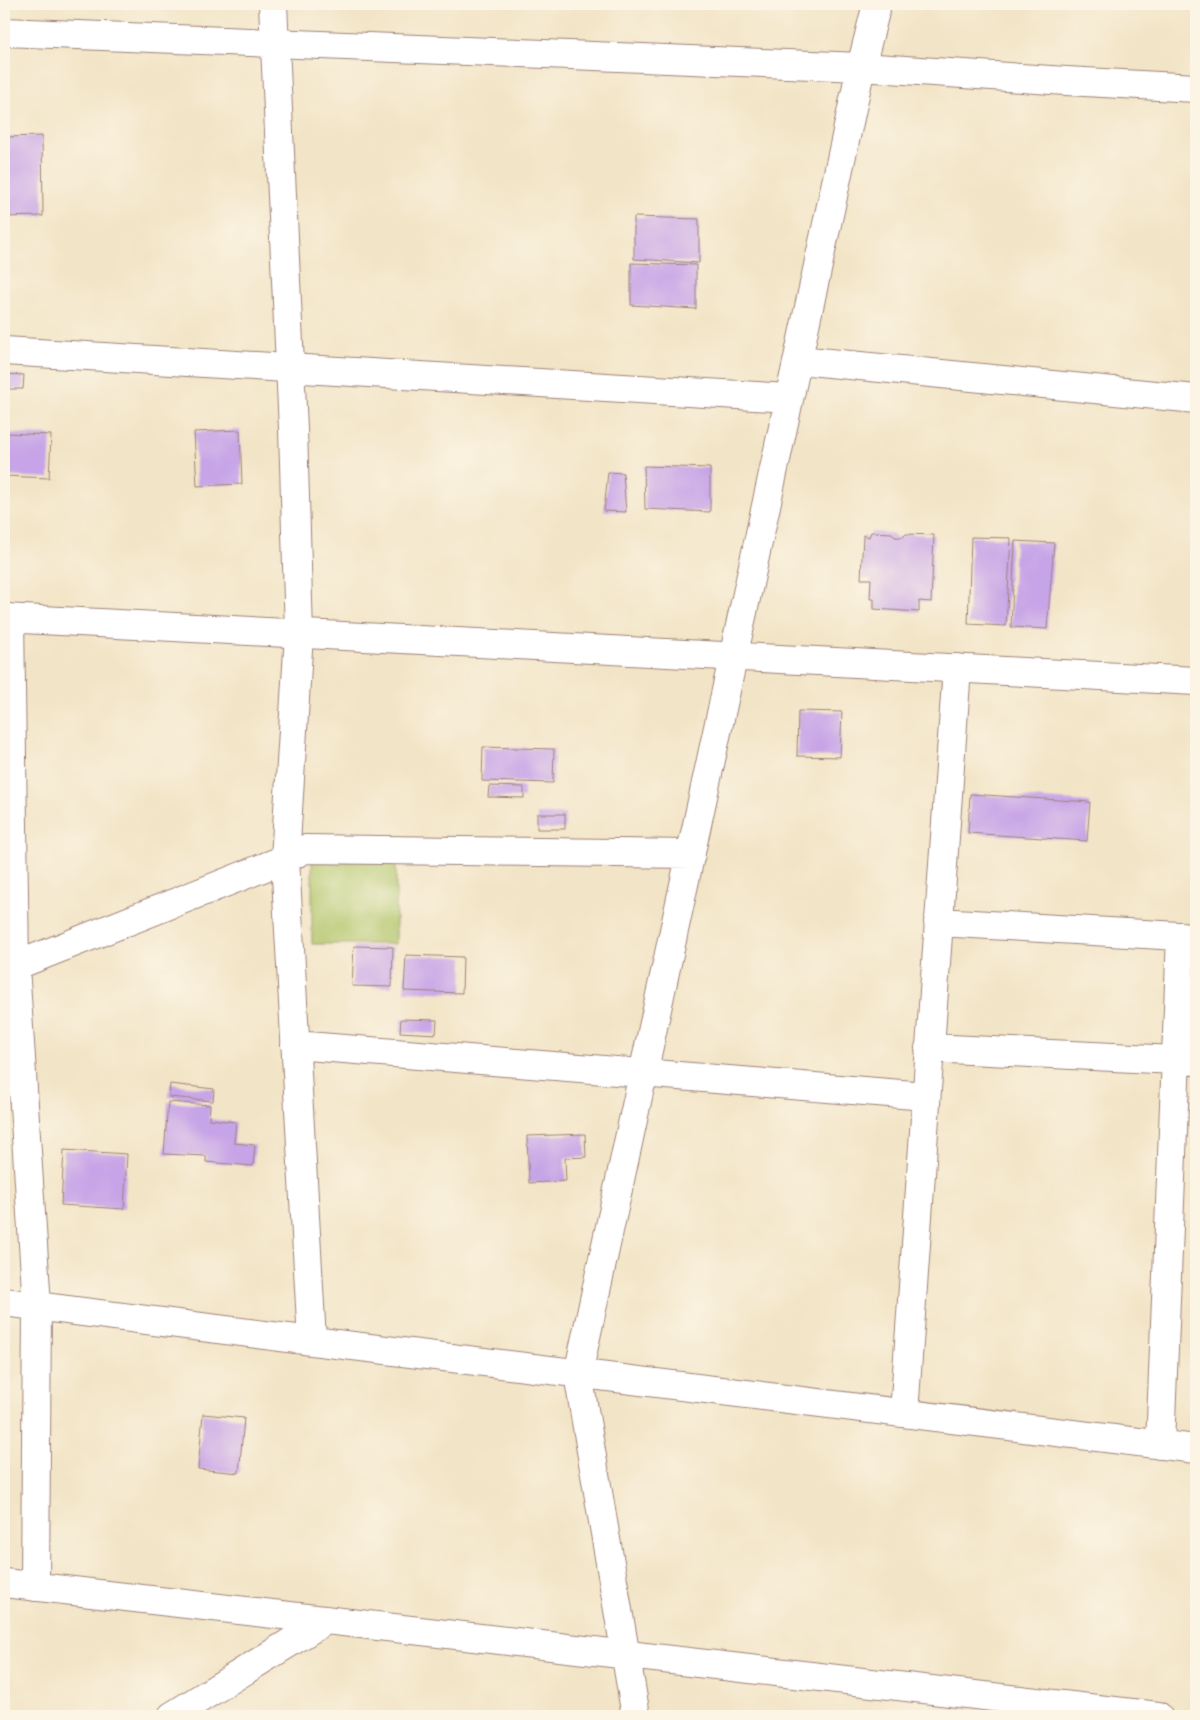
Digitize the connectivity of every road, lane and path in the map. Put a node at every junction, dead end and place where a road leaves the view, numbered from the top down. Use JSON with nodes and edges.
{"nodes":[{"id":1,"x":273,"y":4,"type":"edge"},
{"id":2,"x":877,"y":4,"type":"edge"},
{"id":3,"x":4,"y":32,"type":"edge"},
{"id":4,"x":276,"y":44,"type":"junction"},
{"id":5,"x":861,"y":67,"type":"junction"},
{"id":6,"x":1196,"y":88,"type":"edge"},
{"id":7,"x":4,"y":351,"type":"edge"},
{"id":8,"x":798,"y":360,"type":"junction"},
{"id":9,"x":290,"y":369,"type":"junction"},
{"id":10,"x":789,"y":398,"type":"junction"},
{"id":11,"x":1196,"y":399,"type":"edge"},
{"id":12,"x":7,"y":618,"type":"edge"},
{"id":13,"x":299,"y":634,"type":"junction"},
{"id":14,"x":734,"y":655,"type":"junction"},
{"id":15,"x":956,"y":668,"type":"junction"},
{"id":16,"x":1196,"y":681,"type":"edge"},
{"id":17,"x":691,"y":854,"type":"junction"},
{"id":18,"x":285,"y":859,"type":"junction"},
{"id":19,"x":938,"y":922,"type":"junction"},
{"id":20,"x":1188,"y":937,"type":"edge"},
{"id":21,"x":9,"y":968,"type":"edge"},
{"id":22,"x":295,"y":1045,"type":"junction"},
{"id":23,"x":929,"y":1048,"type":"junction"},
{"id":24,"x":1186,"y":1061,"type":"edge"},
{"id":25,"x":643,"y":1073,"type":"junction"},
{"id":26,"x":926,"y":1096,"type":"junction"},
{"id":27,"x":4,"y":1302,"type":"edge"},
{"id":28,"x":37,"y":1306,"type":"junction"},
{"id":29,"x":312,"y":1341,"type":"junction"},
{"id":30,"x":578,"y":1374,"type":"junction"},
{"id":31,"x":904,"y":1414,"type":"junction"},
{"id":32,"x":1160,"y":1445,"type":"junction"},
{"id":33,"x":1196,"y":1449,"type":"edge"},
{"id":34,"x":4,"y":1583,"type":"edge"},
{"id":35,"x":35,"y":1587,"type":"junction"},
{"id":36,"x":326,"y":1620,"type":"junction"},
{"id":37,"x":626,"y":1655,"type":"junction"},
{"id":38,"x":1066,"y":1711,"type":"edge"},
{"id":39,"x":172,"y":1716,"type":"edge"},
{"id":40,"x":636,"y":1716,"type":"edge"},
{"id":41,"x":1158,"y":1716,"type":"edge"}],
"edges":[{"from":1,"to":4,"type":"street"},
{"from":2,"to":5,"type":"street"},
{"from":3,"to":4,"type":"street"},
{"from":4,"to":5,"type":"street"},
{"from":4,"to":9,"type":"street"},
{"from":5,"to":6,"type":"street"},
{"from":5,"to":8,"type":"street"},
{"from":7,"to":9,"type":"street"},
{"from":8,"to":10,"type":"street"},
{"from":8,"to":11,"type":"street"},
{"from":9,"to":10,"type":"street"},
{"from":9,"to":13,"type":"street"},
{"from":10,"to":14,"type":"street"},
{"from":12,"to":13,"type":"street"},
{"from":12,"to":21,"type":"street"},
{"from":13,"to":14,"type":"street"},
{"from":13,"to":18,"type":"street"},
{"from":14,"to":15,"type":"street"},
{"from":14,"to":17,"type":"street"},
{"from":15,"to":16,"type":"street"},
{"from":15,"to":19,"type":"street"},
{"from":17,"to":18,"type":"street"},
{"from":17,"to":25,"type":"street"},
{"from":18,"to":21,"type":"street"},
{"from":18,"to":22,"type":"street"},
{"from":19,"to":20,"type":"street"},
{"from":19,"to":23,"type":"street"},
{"from":20,"to":24,"type":"street"},
{"from":21,"to":28,"type":"street"},
{"from":22,"to":25,"type":"street"},
{"from":22,"to":29,"type":"street"},
{"from":23,"to":24,"type":"street"},
{"from":23,"to":26,"type":"street"},
{"from":24,"to":32,"type":"street"},
{"from":25,"to":26,"type":"street"},
{"from":25,"to":30,"type":"street"},
{"from":26,"to":31,"type":"street"},
{"from":27,"to":28,"type":"street"},
{"from":28,"to":29,"type":"street"},
{"from":28,"to":35,"type":"street"},
{"from":29,"to":30,"type":"street"},
{"from":30,"to":31,"type":"street"},
{"from":30,"to":37,"type":"street"},
{"from":31,"to":32,"type":"street"},
{"from":32,"to":33,"type":"street"},
{"from":34,"to":35,"type":"street"},
{"from":35,"to":36,"type":"street"},
{"from":36,"to":37,"type":"street"},
{"from":36,"to":39,"type":"street"},
{"from":37,"to":38,"type":"street"},
{"from":37,"to":40,"type":"street"},
{"from":38,"to":41,"type":"street"}]}
